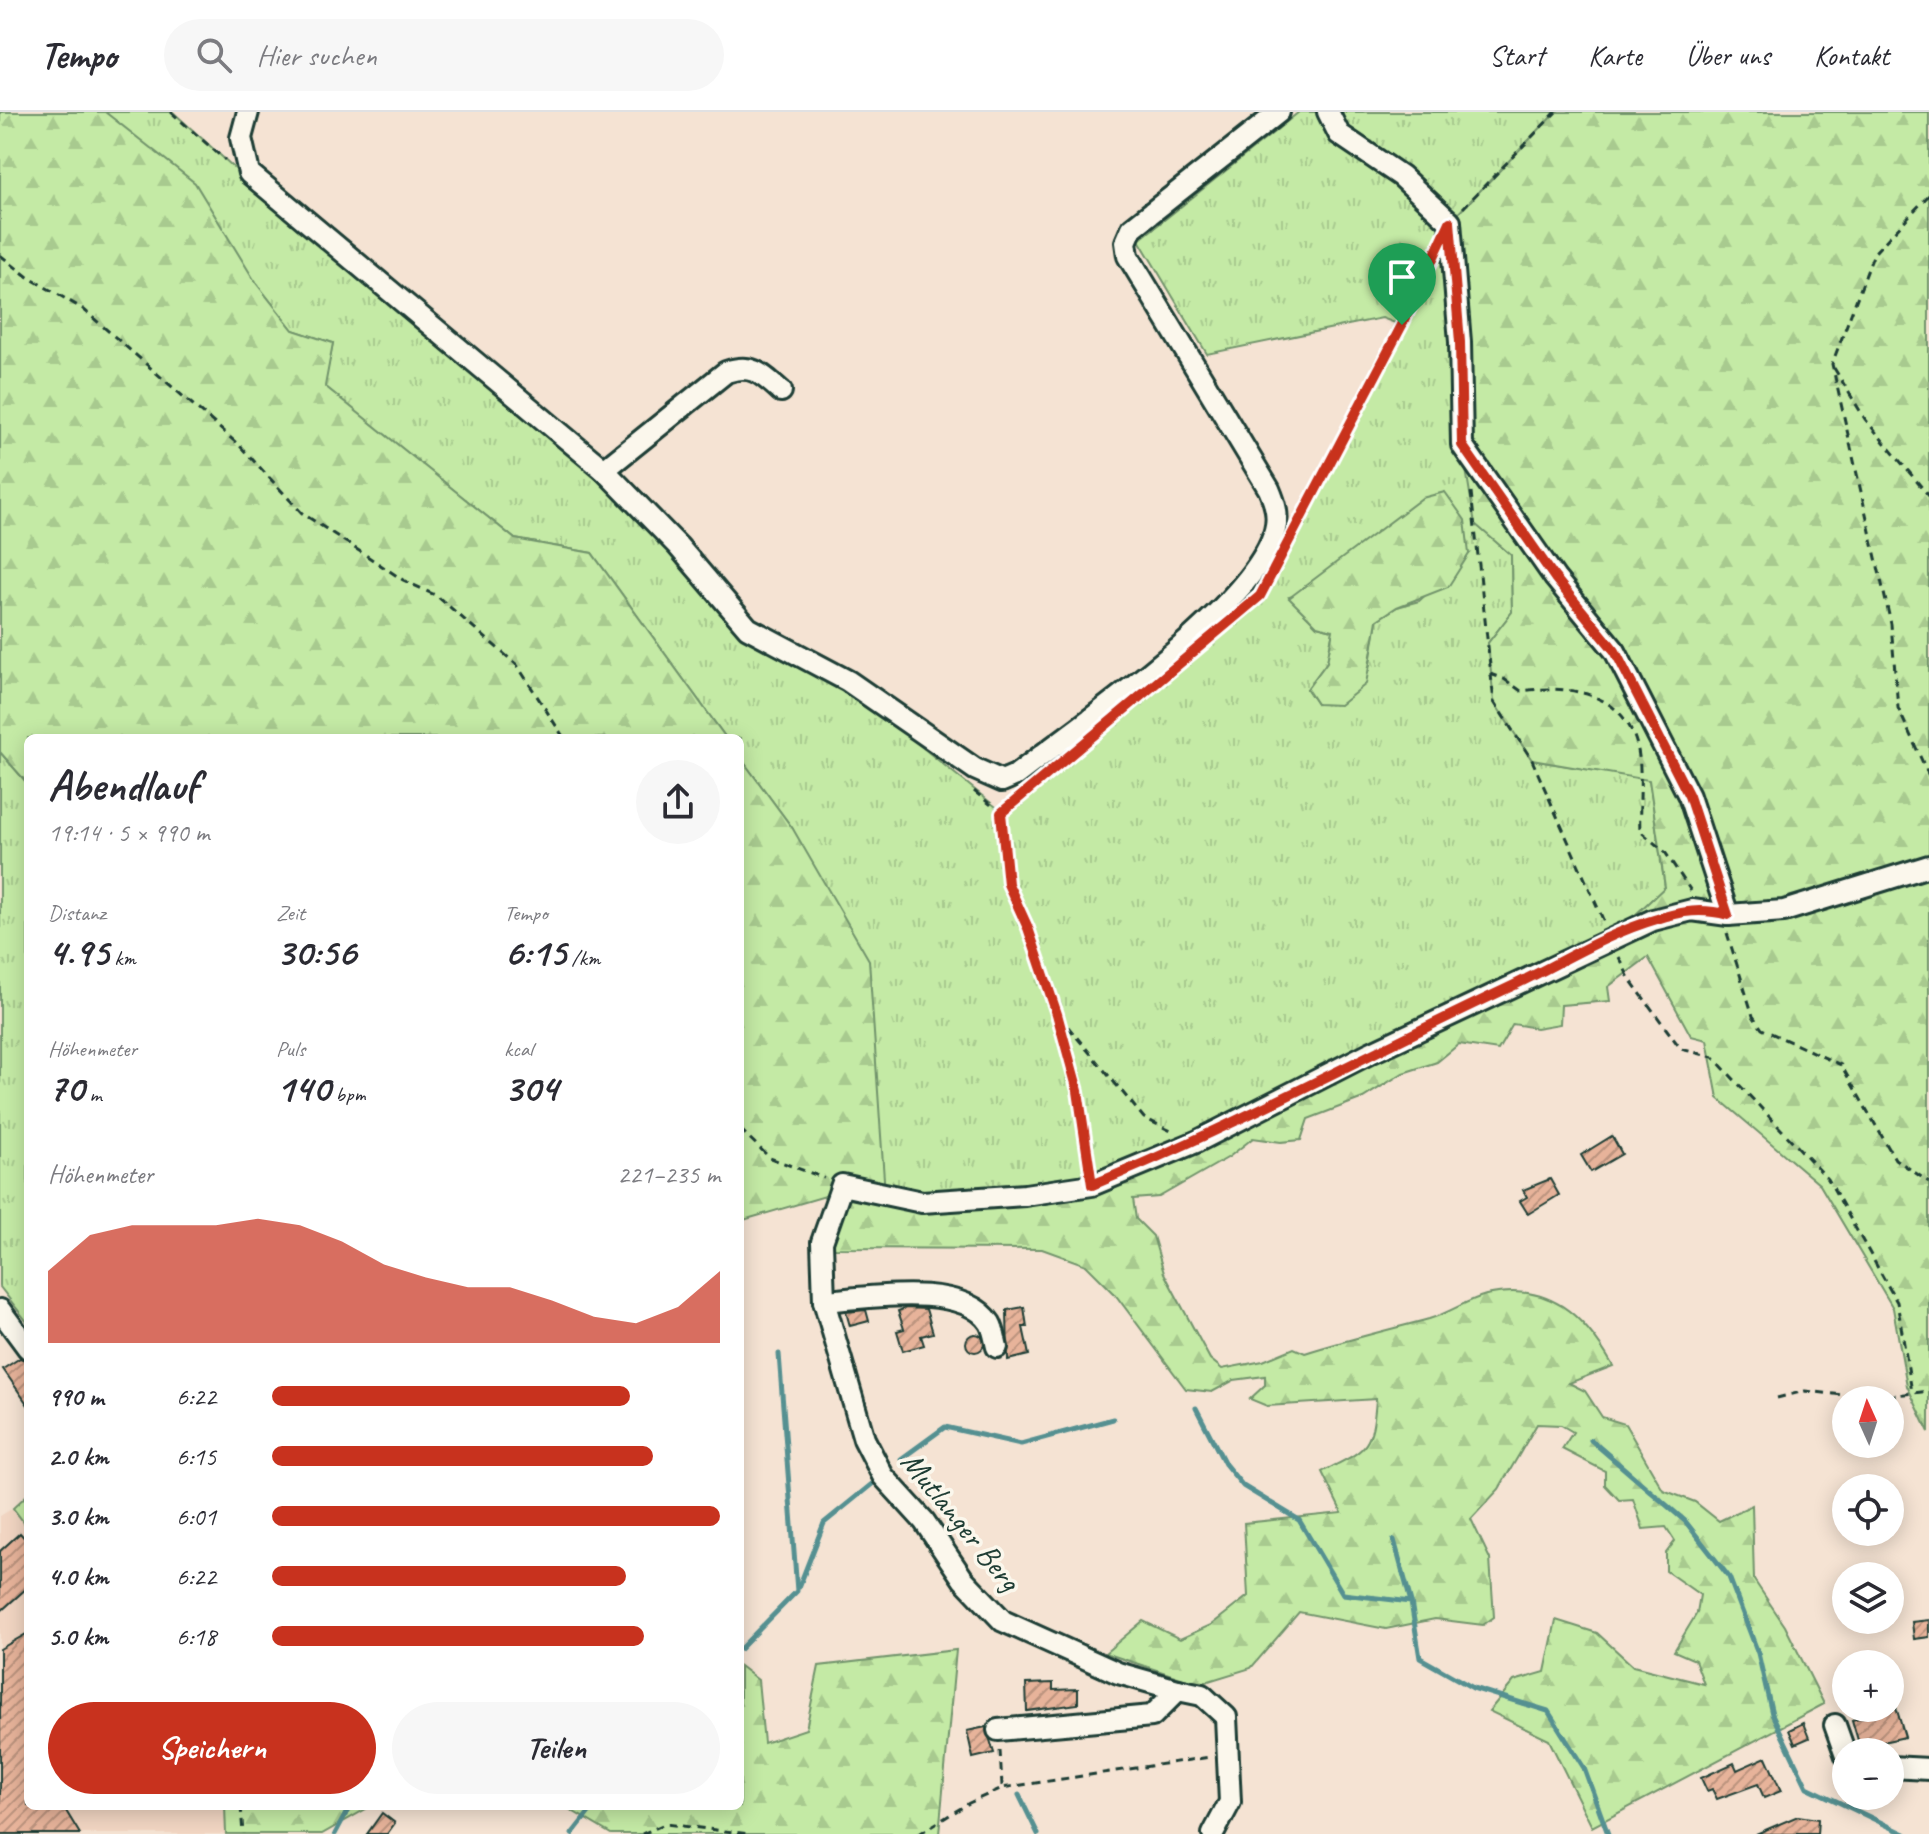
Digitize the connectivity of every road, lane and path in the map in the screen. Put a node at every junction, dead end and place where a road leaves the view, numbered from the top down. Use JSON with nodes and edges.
{"nodes":[{"id":1,"x":171,"y":112,"type":"edge"},
{"id":2,"x":248,"y":112,"type":"edge"},
{"id":3,"x":1279,"y":112,"type":"edge"},
{"id":4,"x":1328,"y":112,"type":"edge"},
{"id":5,"x":1556,"y":112,"type":"edge"},
{"id":6,"x":235,"y":169,"type":"dead end"},
{"id":7,"x":1929,"y":195,"type":"edge"},
{"id":8,"x":1450,"y":222,"type":"junction"},
{"id":9,"x":0,"y":255,"type":"edge"},
{"id":10,"x":1832,"y":364,"type":"junction"},
{"id":11,"x":781,"y":391,"type":"dead end"},
{"id":12,"x":604,"y":470,"type":"junction"},
{"id":13,"x":1929,"y":496,"type":"edge"},
{"id":14,"x":1475,"y":524,"type":"dead end"},
{"id":15,"x":1289,"y":542,"type":"dead end"},
{"id":16,"x":561,"y":734,"type":"edge"},
{"id":17,"x":1929,"y":776,"type":"edge"},
{"id":18,"x":1037,"y":783,"type":"dead end"},
{"id":19,"x":966,"y":784,"type":"dead end"},
{"id":20,"x":1001,"y":813,"type":"junction"},
{"id":21,"x":1929,"y":866,"type":"edge"},
{"id":22,"x":1728,"y":915,"type":"junction"},
{"id":23,"x":1611,"y":938,"type":"junction"},
{"id":24,"x":1057,"y":1014,"type":"junction"},
{"id":25,"x":744,"y":1133,"type":"edge"},
{"id":26,"x":1196,"y":1142,"type":"junction"},
{"id":27,"x":842,"y":1185,"type":"junction"},
{"id":28,"x":1092,"y":1185,"type":"junction"},
{"id":29,"x":824,"y":1301,"type":"junction"},
{"id":30,"x":0,"y":1310,"type":"edge"},
{"id":31,"x":24,"y":1343,"type":"edge"},
{"id":32,"x":997,"y":1347,"type":"dead end"},
{"id":33,"x":1929,"y":1391,"type":"edge"},
{"id":34,"x":1912,"y":1392,"type":"junction"},
{"id":35,"x":1777,"y":1398,"type":"dead end"},
{"id":36,"x":1178,"y":1690,"type":"junction"},
{"id":37,"x":1835,"y":1725,"type":"dead end"},
{"id":38,"x":998,"y":1730,"type":"joint"},
{"id":39,"x":1840,"y":1738,"type":"edge"},
{"id":40,"x":1230,"y":1756,"type":"junction"},
{"id":41,"x":1904,"y":1768,"type":"edge"},
{"id":42,"x":1929,"y":1769,"type":"edge"},
{"id":43,"x":1002,"y":1788,"type":"junction"},
{"id":44,"x":241,"y":1810,"type":"edge"},
{"id":45,"x":243,"y":1834,"type":"edge"},
{"id":46,"x":642,"y":1834,"type":"edge"},
{"id":47,"x":750,"y":1834,"type":"edge"},
{"id":48,"x":919,"y":1834,"type":"edge"},
{"id":49,"x":1213,"y":1834,"type":"edge"}],
"edges":[{"from":1,"to":6,"type":"path"},
{"from":2,"to":12,"type":"street"},
{"from":3,"to":12,"type":"street"},
{"from":4,"to":8,"type":"street"},
{"from":5,"to":8,"type":"path"},
{"from":7,"to":10,"type":"path"},
{"from":8,"to":15,"type":"path"},
{"from":8,"to":22,"type":"street"},
{"from":9,"to":16,"type":"path"},
{"from":10,"to":13,"type":"path"},
{"from":10,"to":17,"type":"path"},
{"from":11,"to":12,"type":"street"},
{"from":14,"to":23,"type":"path"},
{"from":18,"to":20,"type":"path"},
{"from":19,"to":20,"type":"path"},
{"from":20,"to":24,"type":"path"},
{"from":21,"to":22,"type":"street"},
{"from":22,"to":23,"type":"street"},
{"from":23,"to":26,"type":"street"},
{"from":23,"to":34,"type":"path"},
{"from":24,"to":26,"type":"path"},
{"from":24,"to":28,"type":"path"},
{"from":25,"to":27,"type":"path"},
{"from":26,"to":28,"type":"street"},
{"from":27,"to":28,"type":"street"},
{"from":27,"to":29,"type":"street","name":"Mutlanger Berg"},
{"from":29,"to":32,"type":"street"},
{"from":29,"to":36,"type":"street","name":"Mutlanger Berg"},
{"from":30,"to":31,"type":"street"},
{"from":33,"to":34,"type":"path"},
{"from":34,"to":35,"type":"path"},
{"from":36,"to":38,"type":"street"},
{"from":36,"to":40,"type":"street","name":"Mutlanger Berg"},
{"from":37,"to":39,"type":"street"},
{"from":38,"to":43,"type":"path"},
{"from":40,"to":43,"type":"path"},
{"from":40,"to":49,"type":"street","name":"Mutlanger Berg"},
{"from":41,"to":42,"type":"street"},
{"from":43,"to":48,"type":"path"},
{"from":44,"to":45,"type":"path"},
{"from":46,"to":47,"type":"path"}]}
